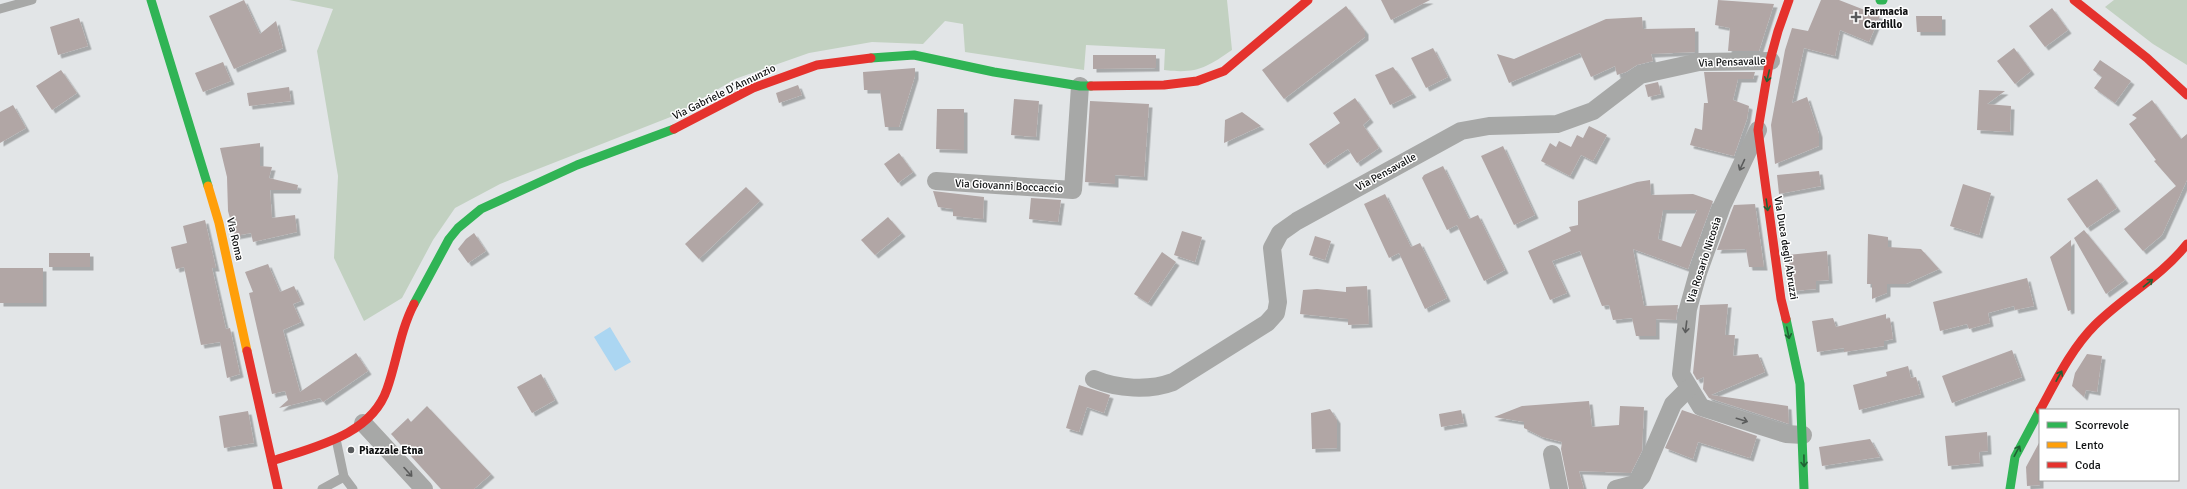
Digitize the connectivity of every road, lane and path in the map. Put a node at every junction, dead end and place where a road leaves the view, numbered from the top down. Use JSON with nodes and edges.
{"nodes":[{"id":1,"x":32,"y":0,"type":"edge"},
{"id":2,"x":152,"y":0,"type":"edge"},
{"id":3,"x":1308,"y":0,"type":"edge"},
{"id":4,"x":1789,"y":0,"type":"edge"},
{"id":5,"x":1880,"y":0,"type":"edge"},
{"id":6,"x":1883,"y":0,"type":"edge"},
{"id":7,"x":2074,"y":0,"type":"edge"},
{"id":8,"x":0,"y":9,"type":"edge"},
{"id":9,"x":2147,"y":58,"type":"junction"},
{"id":10,"x":1771,"y":61,"type":"junction"},
{"id":11,"x":2187,"y":81,"type":"edge"},
{"id":12,"x":1080,"y":86,"type":"junction"},
{"id":13,"x":2187,"y":94,"type":"edge"},
{"id":14,"x":1758,"y":130,"type":"junction"},
{"id":15,"x":936,"y":181,"type":"dead end"},
{"id":16,"x":2187,"y":244,"type":"edge"},
{"id":17,"x":1094,"y":379,"type":"dead end"},
{"id":18,"x":1689,"y":388,"type":"junction"},
{"id":19,"x":2041,"y":409,"type":"edge"},
{"id":20,"x":2039,"y":412,"type":"edge"},
{"id":21,"x":363,"y":423,"type":"junction"},
{"id":22,"x":1803,"y":435,"type":"junction"},
{"id":23,"x":336,"y":439,"type":"junction"},
{"id":24,"x":1552,"y":454,"type":"dead end"},
{"id":25,"x":272,"y":461,"type":"junction"},
{"id":26,"x":344,"y":477,"type":"junction"},
{"id":27,"x":278,"y":489,"type":"edge"},
{"id":28,"x":322,"y":489,"type":"edge"},
{"id":29,"x":353,"y":489,"type":"edge"},
{"id":30,"x":424,"y":489,"type":"edge"},
{"id":31,"x":1559,"y":489,"type":"edge"},
{"id":32,"x":1616,"y":489,"type":"edge"},
{"id":33,"x":1804,"y":489,"type":"edge"},
{"id":34,"x":2010,"y":489,"type":"edge"}],
"edges":[{"from":1,"to":8,"type":"lane"},
{"from":2,"to":25,"type":"main road","name":"Via Roma"},
{"from":3,"to":12,"type":"main road","name":"Via Gabriele D'Annunzio"},
{"from":4,"to":10,"type":"main road","name":"Via Duca degli Abruzzi"},
{"from":5,"to":6,"type":"main road"},
{"from":7,"to":9,"type":"main road"},
{"from":9,"to":11,"type":"main road"},
{"from":9,"to":13,"type":"main road"},
{"from":10,"to":14,"type":"main road","name":"Via Duca degli Abruzzi","one_way":true},
{"from":10,"to":17,"type":"street","name":"Via Pensavalle"},
{"from":12,"to":15,"type":"street","name":"Via Giovanni Boccaccio"},
{"from":12,"to":21,"type":"main road","name":"Via Gabriele D'Annunzio"},
{"from":14,"to":18,"type":"street","name":"Via Rosario Nicosia","one_way":true},
{"from":14,"to":22,"type":"main road","name":"Via Duca degli Abruzzi","one_way":true},
{"from":19,"to":16,"type":"main road","one_way":true},
{"from":18,"to":22,"type":"street","name":"Via Rosario Nicosia","one_way":true},
{"from":18,"to":32,"type":"street"},
{"from":34,"to":20,"type":"main road","one_way":true},
{"from":21,"to":23,"type":"main road","name":"Via Gabriele D'Annunzio"},
{"from":21,"to":30,"type":"street","one_way":true},
{"from":22,"to":33,"type":"main road","name":"Via Duca degli Abruzzi","one_way":true},
{"from":23,"to":25,"type":"main road","name":"Via Gabriele D'Annunzio"},
{"from":23,"to":26,"type":"lane"},
{"from":24,"to":31,"type":"street"},
{"from":25,"to":27,"type":"main road","name":"Via Roma"},
{"from":26,"to":28,"type":"lane"},
{"from":26,"to":29,"type":"lane"}]}
